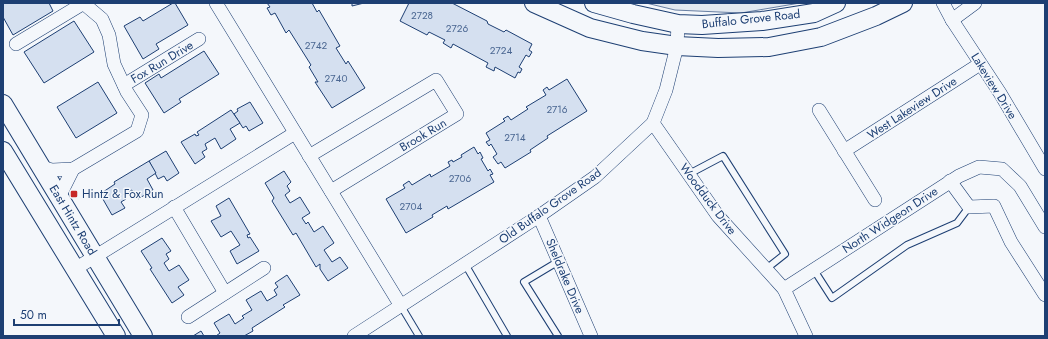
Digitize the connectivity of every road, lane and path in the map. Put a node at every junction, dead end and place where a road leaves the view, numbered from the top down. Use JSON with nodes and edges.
{"nodes":[{"id":1,"x":84,"y":3,"type":"edge"},
{"id":2,"x":216,"y":3,"type":"edge"},
{"id":3,"x":534,"y":3,"type":"edge"},
{"id":4,"x":594,"y":3,"type":"edge"},
{"id":5,"x":836,"y":3,"type":"edge"},
{"id":6,"x":903,"y":3,"type":"edge"},
{"id":7,"x":944,"y":3,"type":"edge"},
{"id":8,"x":976,"y":3,"type":"edge"},
{"id":9,"x":952,"y":20,"type":"junction"},
{"id":10,"x":678,"y":24,"type":"junction"},
{"id":11,"x":199,"y":39,"type":"dead end"},
{"id":12,"x":16,"y":44,"type":"dead end"},
{"id":13,"x":677,"y":46,"type":"junction"},
{"id":14,"x":980,"y":64,"type":"junction"},
{"id":15,"x":124,"y":85,"type":"junction"},
{"id":16,"x":3,"y":104,"type":"edge"},
{"id":17,"x":819,"y":110,"type":"dead end"},
{"id":18,"x":653,"y":122,"type":"junction"},
{"id":19,"x":295,"y":133,"type":"junction"},
{"id":20,"x":3,"y":151,"type":"edge"},
{"id":21,"x":844,"y":151,"type":"junction"},
{"id":22,"x":310,"y":156,"type":"junction"},
{"id":23,"x":41,"y":167,"type":"junction"},
{"id":24,"x":72,"y":169,"type":"junction"},
{"id":25,"x":1045,"y":169,"type":"edge"},
{"id":26,"x":689,"y":174,"type":"junction"},
{"id":27,"x":950,"y":182,"type":"junction"},
{"id":28,"x":331,"y":191,"type":"junction"},
{"id":29,"x":59,"y":197,"type":"junction"},
{"id":30,"x":875,"y":200,"type":"dead end"},
{"id":31,"x":174,"y":207,"type":"junction"},
{"id":32,"x":969,"y":208,"type":"junction"},
{"id":33,"x":539,"y":216,"type":"junction"},
{"id":34,"x":1045,"y":227,"type":"edge"},
{"id":35,"x":95,"y":257,"type":"junction"},
{"id":36,"x":559,"y":261,"type":"junction"},
{"id":37,"x":465,"y":264,"type":"junction"},
{"id":38,"x":264,"y":268,"type":"dead end"},
{"id":39,"x":75,"y":269,"type":"junction"},
{"id":40,"x":766,"y":269,"type":"junction"},
{"id":41,"x":814,"y":270,"type":"junction"},
{"id":42,"x":784,"y":289,"type":"junction"},
{"id":43,"x":225,"y":293,"type":"junction"},
{"id":44,"x":1045,"y":295,"type":"edge"},
{"id":45,"x":401,"y":306,"type":"junction"},
{"id":46,"x":188,"y":317,"type":"dead end"},
{"id":47,"x":116,"y":336,"type":"edge"},
{"id":48,"x":143,"y":336,"type":"edge"},
{"id":49,"x":354,"y":336,"type":"edge"},
{"id":50,"x":419,"y":336,"type":"edge"},
{"id":51,"x":507,"y":336,"type":"edge"},
{"id":52,"x":558,"y":336,"type":"edge"},
{"id":53,"x":591,"y":336,"type":"edge"},
{"id":54,"x":806,"y":336,"type":"edge"}],
"edges":[{"from":1,"to":12,"type":"street","name":"Fox Run Drive"},
{"from":1,"to":15,"type":"street","name":"Fox Run Drive"},
{"from":2,"to":19,"type":"street"},
{"from":3,"to":13,"type":"main road","name":"Buffalo Grove Road"},
{"from":4,"to":10,"type":"main road","name":"Buffalo Grove Road"},
{"from":5,"to":10,"type":"main road","name":"Buffalo Grove Road"},
{"from":6,"to":13,"type":"main road","name":"Buffalo Grove Road"},
{"from":7,"to":9,"type":"street","name":"Lakeview Drive"},
{"from":8,"to":9,"type":"street"},
{"from":9,"to":14,"type":"street","name":"Lakeview Drive"},
{"from":10,"to":13,"type":"street","name":"Old Buffalo Grove Road"},
{"from":11,"to":15,"type":"street","name":"Fox Run Drive"},
{"from":13,"to":18,"type":"street","name":"Old Buffalo Grove Road"},
{"from":14,"to":21,"type":"street","name":"West Lakeview Drive"},
{"from":14,"to":25,"type":"street","name":"Lakeview Drive"},
{"from":15,"to":24,"type":"street","name":"Fox Run Drive"},
{"from":16,"to":23,"type":"main road","name":"East Hintz Road"},
{"from":17,"to":21,"type":"street"},
{"from":18,"to":26,"type":"street","name":"Woodduck Drive"},
{"from":18,"to":33,"type":"street","name":"Old Buffalo Grove Road"},
{"from":19,"to":22,"type":"street"},
{"from":19,"to":31,"type":"street"},
{"from":20,"to":39,"type":"main road","name":"East Hintz Road"},
{"from":21,"to":30,"type":"street"},
{"from":22,"to":28,"type":"street"},
{"from":22,"to":28,"type":"street","name":"Brook Run"},
{"from":23,"to":24,"type":"street","name":"Fox Run Drive"},
{"from":23,"to":29,"type":"main road","name":"East Hintz Road"},
{"from":24,"to":29,"type":"street"},
{"from":26,"to":40,"type":"street","name":"Woodduck Drive"},
{"from":26,"to":40,"type":"lane"},
{"from":27,"to":32,"type":"street"},
{"from":27,"to":34,"type":"street","name":"North Widgeon Drive"},
{"from":27,"to":41,"type":"street","name":"North Widgeon Drive"},
{"from":28,"to":45,"type":"street"},
{"from":29,"to":35,"type":"main road","name":"East Hintz Road"},
{"from":31,"to":35,"type":"street"},
{"from":31,"to":43,"type":"street"},
{"from":32,"to":41,"type":"lane"},
{"from":32,"to":44,"type":"street"},
{"from":33,"to":36,"type":"street","name":"Sheldrake Drive"},
{"from":33,"to":37,"type":"street","name":"Old Buffalo Grove Road"},
{"from":35,"to":39,"type":"street"},
{"from":35,"to":48,"type":"main road","name":"East Hintz Road"},
{"from":36,"to":52,"type":"lane"},
{"from":36,"to":53,"type":"street","name":"Sheldrake Drive"},
{"from":37,"to":45,"type":"street","name":"Old Buffalo Grove Road"},
{"from":37,"to":51,"type":"lane"},
{"from":38,"to":43,"type":"street"},
{"from":39,"to":47,"type":"main road","name":"East Hintz Road"},
{"from":40,"to":42,"type":"street","name":"Woodduck Drive"},
{"from":41,"to":42,"type":"street","name":"North Widgeon Drive"},
{"from":42,"to":54,"type":"street","name":"Woodduck Drive"},
{"from":43,"to":46,"type":"street"},
{"from":45,"to":49,"type":"street","name":"Old Buffalo Grove Road"},
{"from":45,"to":50,"type":"lane"}]}
